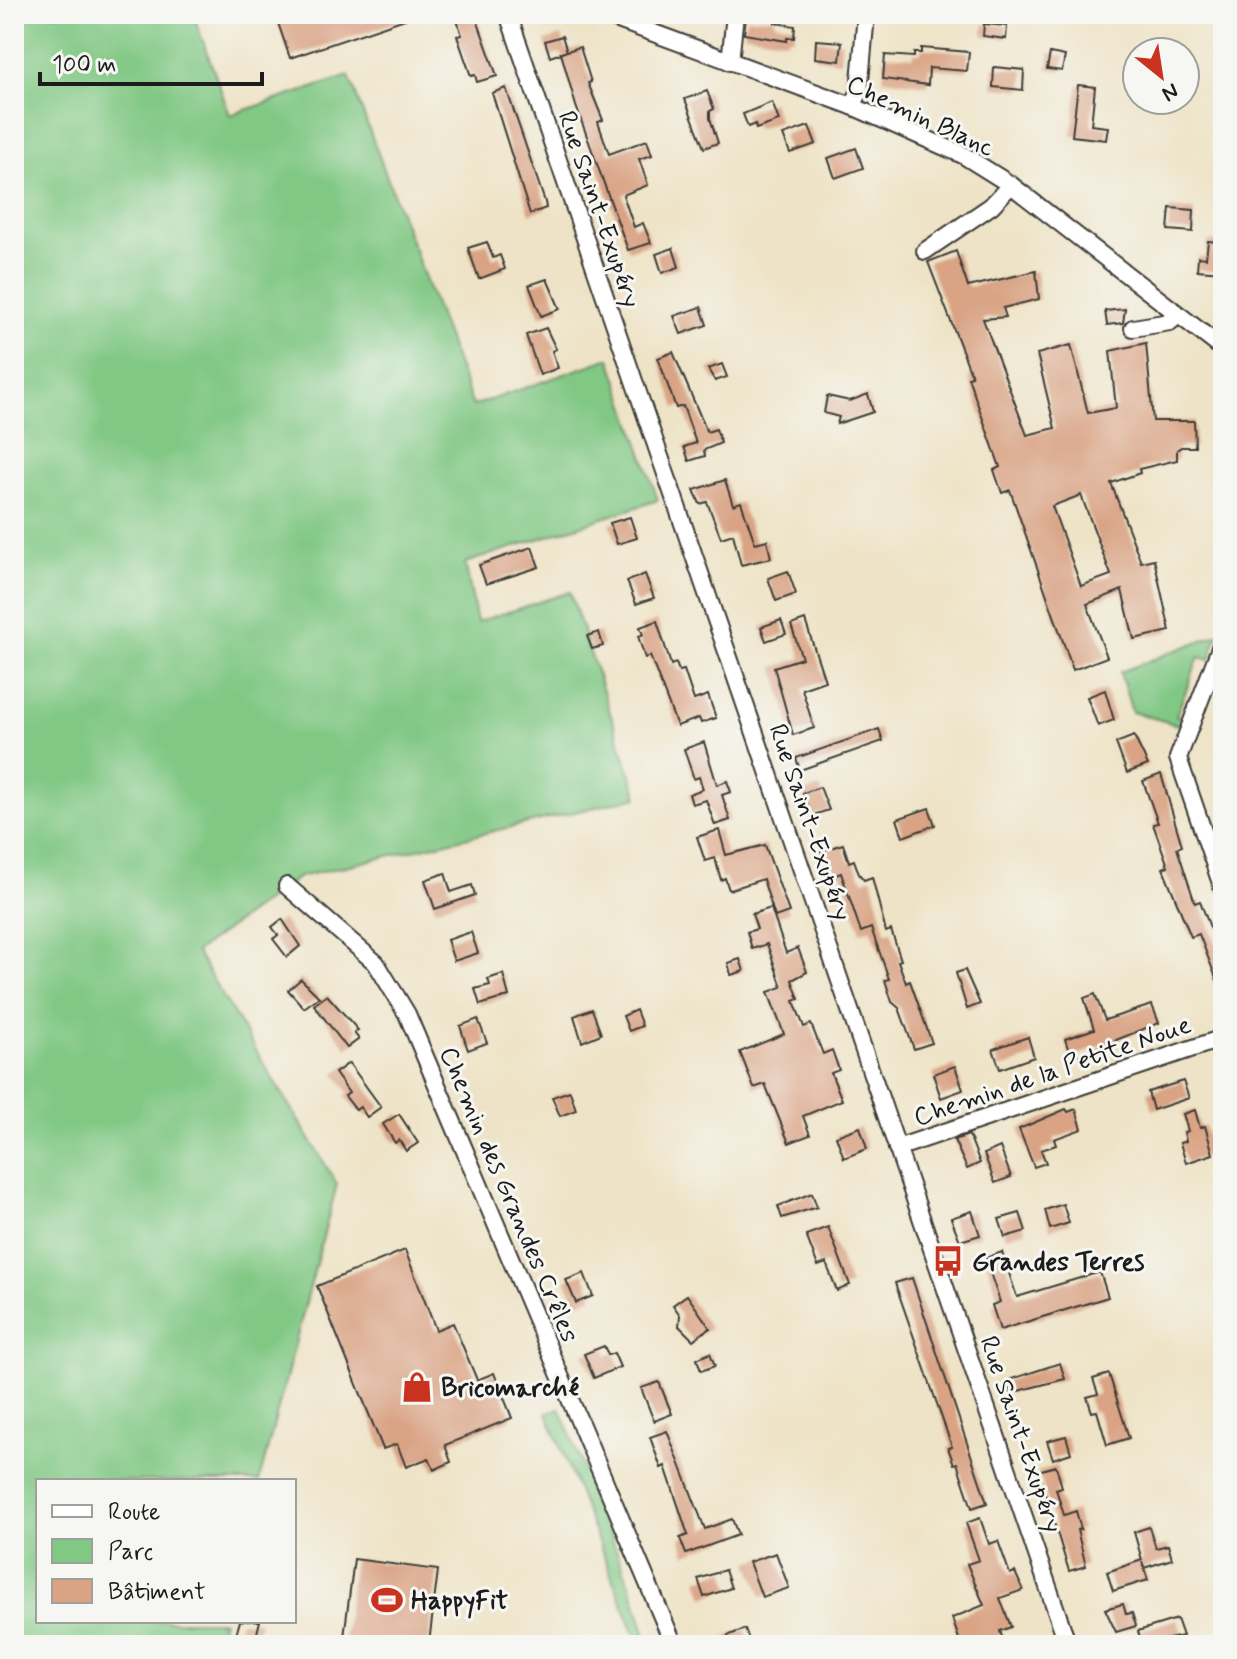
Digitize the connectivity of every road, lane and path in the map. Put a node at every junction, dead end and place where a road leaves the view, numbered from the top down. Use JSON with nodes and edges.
{"nodes":[{"id":1,"x":508,"y":14,"type":"edge"},
{"id":2,"x":602,"y":14,"type":"edge"},
{"id":3,"x":735,"y":14,"type":"edge"},
{"id":4,"x":866,"y":14,"type":"edge"},
{"id":5,"x":730,"y":62,"type":"junction"},
{"id":6,"x":852,"y":106,"type":"junction"},
{"id":7,"x":1011,"y":185,"type":"junction"},
{"id":8,"x":925,"y":251,"type":"dead end"},
{"id":9,"x":1177,"y":316,"type":"junction"},
{"id":10,"x":1133,"y":328,"type":"dead end"},
{"id":11,"x":1223,"y":349,"type":"edge"},
{"id":12,"x":1223,"y":640,"type":"edge"},
{"id":13,"x":1222,"y":883,"type":"edge"},
{"id":14,"x":287,"y":886,"type":"dead end"},
{"id":15,"x":1223,"y":1038,"type":"edge"},
{"id":16,"x":897,"y":1148,"type":"junction"},
{"id":17,"x":674,"y":1645,"type":"edge"},
{"id":18,"x":1068,"y":1645,"type":"edge"}],
"edges":[{"from":1,"to":16,"type":"street","name":"Rue Saint-Exupéry"},
{"from":2,"to":5,"type":"street","name":"Chemin Blanc"},
{"from":3,"to":5,"type":"street"},
{"from":4,"to":6,"type":"street"},
{"from":5,"to":6,"type":"street","name":"Chemin Blanc"},
{"from":6,"to":7,"type":"street","name":"Chemin Blanc"},
{"from":7,"to":8,"type":"street"},
{"from":7,"to":9,"type":"street","name":"Chemin Blanc"},
{"from":9,"to":10,"type":"street"},
{"from":9,"to":11,"type":"street","name":"Chemin Blanc"},
{"from":12,"to":13,"type":"street"},
{"from":14,"to":17,"type":"street","name":"Chemin des Grandes Crêles"},
{"from":15,"to":16,"type":"street","name":"Chemin de la Petite Noue"},
{"from":16,"to":18,"type":"street","name":"Rue Saint-Exupéry"}]}
